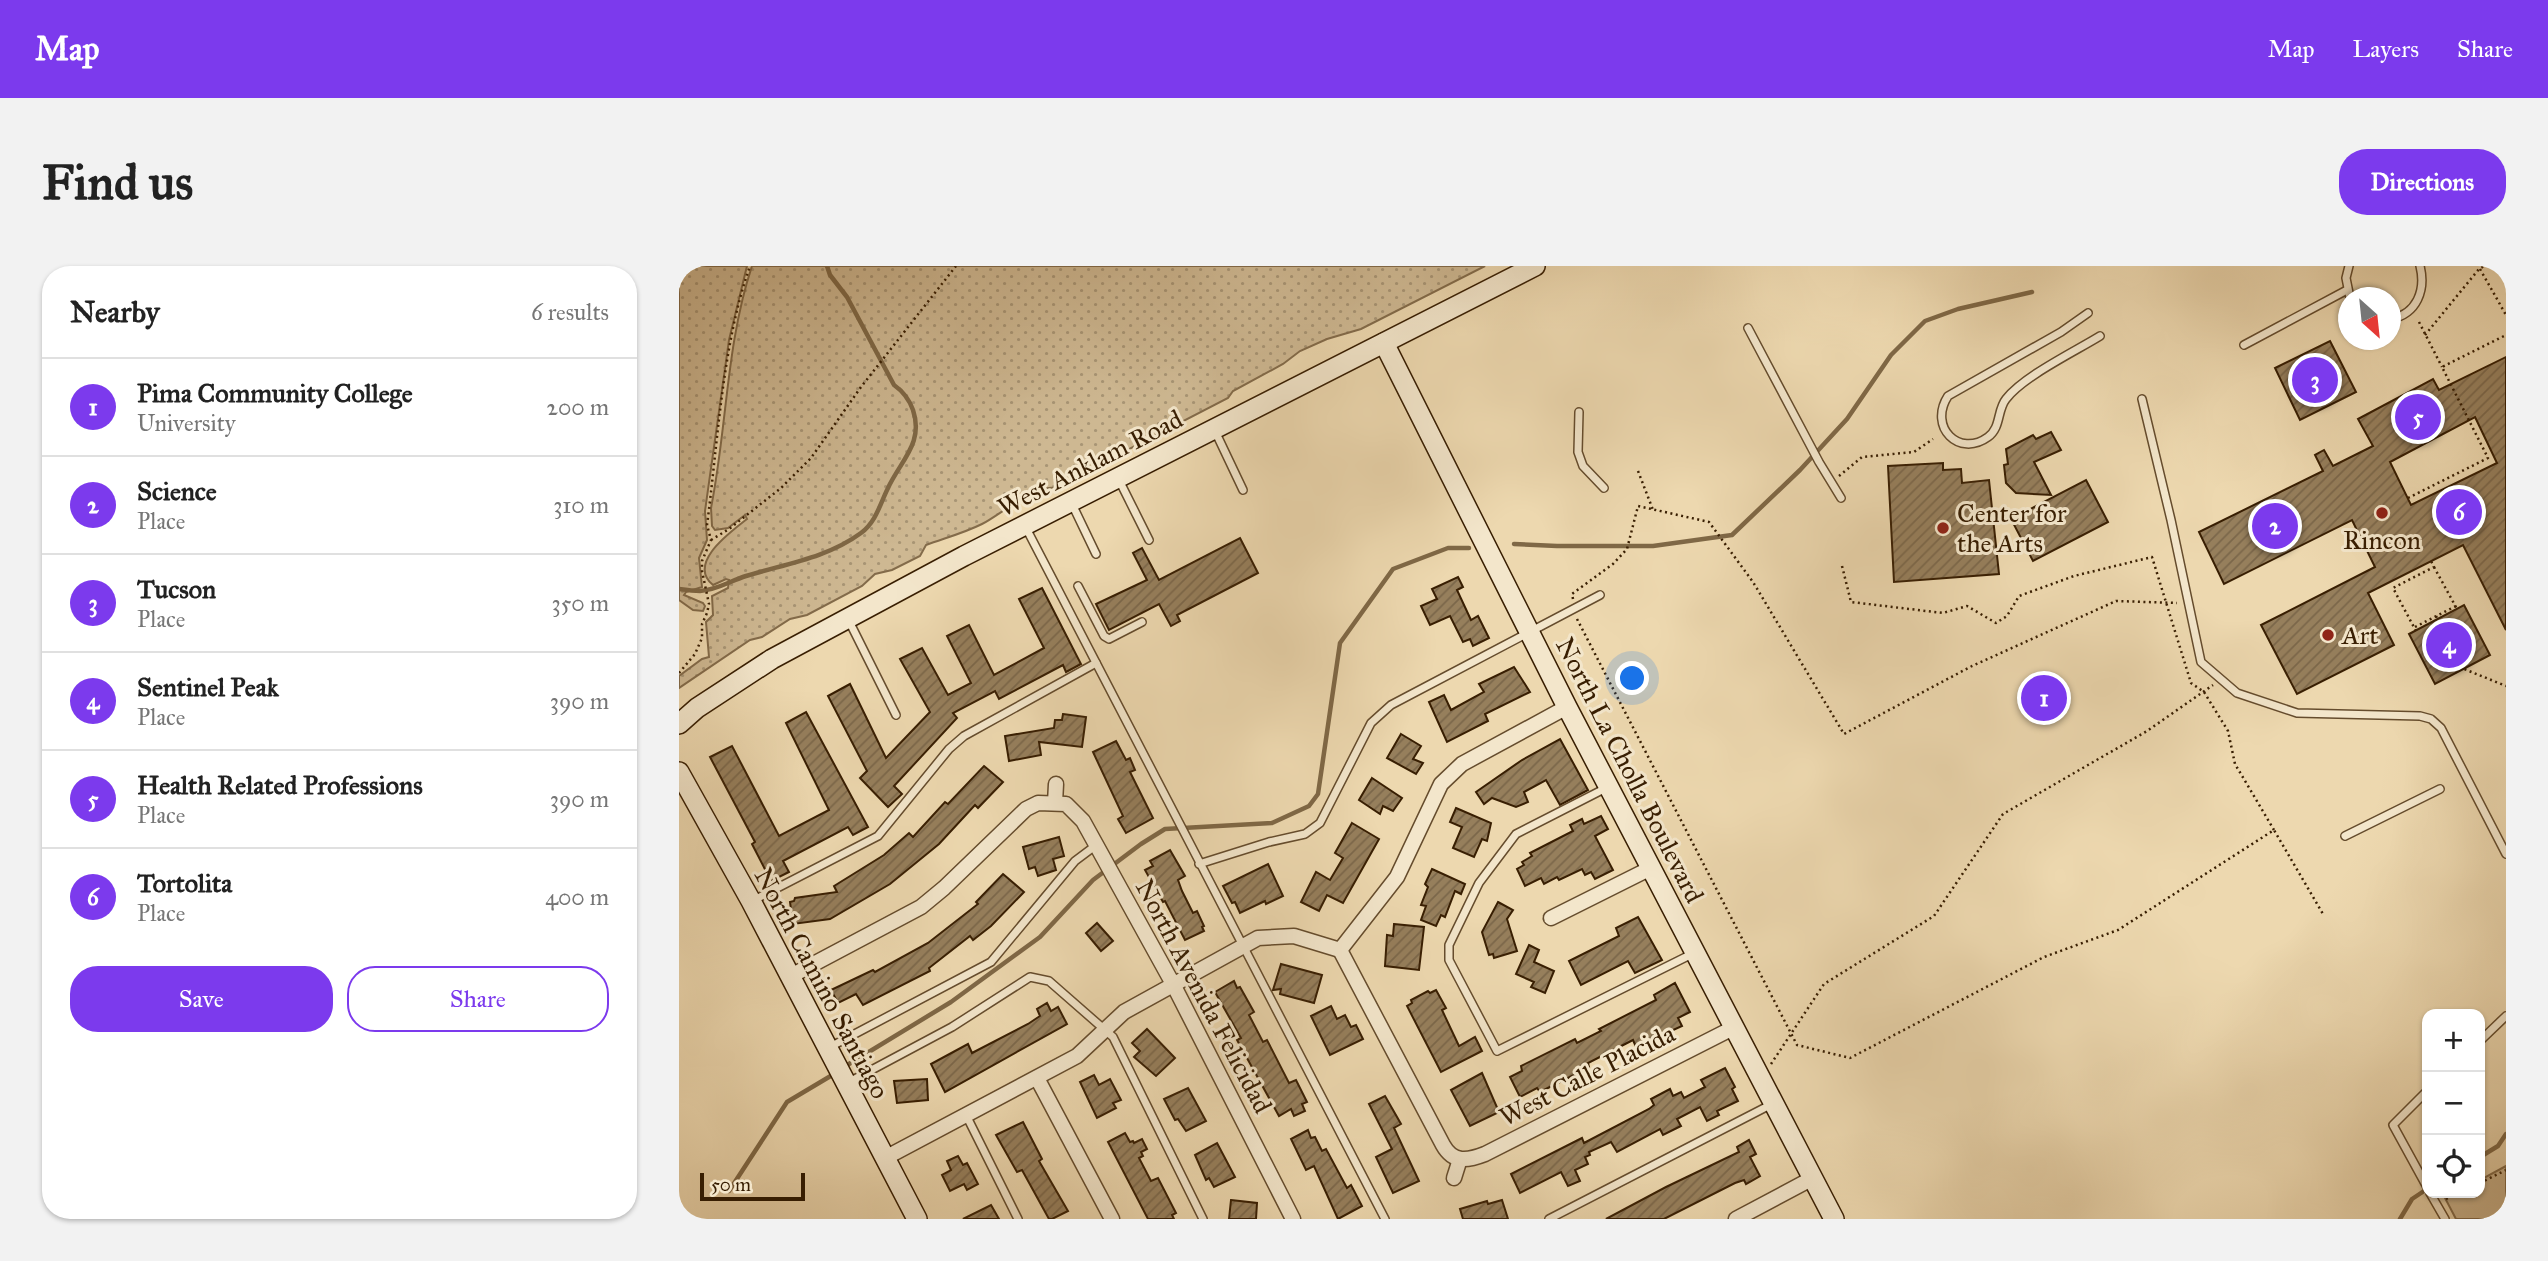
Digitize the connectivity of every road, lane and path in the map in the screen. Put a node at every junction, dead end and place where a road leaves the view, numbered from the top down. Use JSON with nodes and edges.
{"nodes":[{"id":1,"x":750,"y":266,"type":"edge"},
{"id":2,"x":956,"y":266,"type":"edge"},
{"id":3,"x":1535,"y":266,"type":"edge"},
{"id":4,"x":2349,"y":266,"type":"edge"},
{"id":5,"x":2420,"y":266,"type":"edge"},
{"id":6,"x":2484,"y":266,"type":"edge"},
{"id":7,"x":2479,"y":268,"type":"junction"},
{"id":8,"x":2347,"y":287,"type":"edge"},
{"id":9,"x":2338,"y":299,"type":"edge"},
{"id":10,"x":2088,"y":313,"type":"dead end"},
{"id":11,"x":2401,"y":315,"type":"edge"},
{"id":12,"x":2506,"y":315,"type":"edge"},
{"id":13,"x":2419,"y":322,"type":"dead end"},
{"id":14,"x":1748,"y":328,"type":"dead end"},
{"id":15,"x":2425,"y":335,"type":"junction"},
{"id":16,"x":2506,"y":335,"type":"edge"},
{"id":17,"x":2099,"y":336,"type":"dead end"},
{"id":18,"x":1384,"y":343,"type":"junction"},
{"id":19,"x":2244,"y":345,"type":"dead end"},
{"id":20,"x":2442,"y":367,"type":"junction"},
{"id":21,"x":2142,"y":399,"type":"dead end"},
{"id":22,"x":1579,"y":412,"type":"dead end"},
{"id":23,"x":1214,"y":429,"type":"junction"},
{"id":24,"x":1933,"y":439,"type":"dead end"},
{"id":25,"x":2493,"y":455,"type":"dead end"},
{"id":26,"x":2487,"y":458,"type":"junction"},
{"id":27,"x":1638,"y":471,"type":"dead end"},
{"id":28,"x":1118,"y":478,"type":"junction"},
{"id":29,"x":1832,"y":482,"type":"junction"},
{"id":30,"x":1604,"y":488,"type":"dead end"},
{"id":31,"x":1243,"y":490,"type":"dead end"},
{"id":32,"x":1842,"y":498,"type":"dead end"},
{"id":33,"x":2408,"y":498,"type":"dead end"},
{"id":34,"x":1071,"y":502,"type":"junction"},
{"id":35,"x":1653,"y":510,"type":"junction"},
{"id":36,"x":1025,"y":525,"type":"junction"},
{"id":37,"x":711,"y":540,"type":"junction"},
{"id":38,"x":1149,"y":540,"type":"dead end"},
{"id":39,"x":1095,"y":554,"type":"dead end"},
{"id":40,"x":2431,"y":561,"type":"dead end"},
{"id":41,"x":1842,"y":566,"type":"dead end"},
{"id":42,"x":2434,"y":567,"type":"junction"},
{"id":43,"x":2390,"y":582,"type":"dead end"},
{"id":44,"x":1078,"y":586,"type":"dead end"},
{"id":45,"x":2393,"y":588,"type":"junction"},
{"id":46,"x":1600,"y":595,"type":"dead end"},
{"id":47,"x":2164,"y":603,"type":"junction"},
{"id":48,"x":2189,"y":604,"type":"junction"},
{"id":49,"x":1575,"y":608,"type":"junction"},
{"id":50,"x":2436,"y":616,"type":"junction"},
{"id":51,"x":848,"y":619,"type":"junction"},
{"id":52,"x":1142,"y":622,"type":"dead end"},
{"id":53,"x":1529,"y":632,"type":"junction"},
{"id":54,"x":1096,"y":663,"type":"junction"},
{"id":55,"x":679,"y":673,"type":"edge"},
{"id":56,"x":2221,"y":679,"type":"junction"},
{"id":57,"x":2506,"y":686,"type":"edge"},
{"id":58,"x":2204,"y":692,"type":"junction"},
{"id":59,"x":1567,"y":707,"type":"junction"},
{"id":60,"x":896,"y":715,"type":"dead end"},
{"id":61,"x":679,"y":724,"type":"edge"},
{"id":62,"x":679,"y":772,"type":"edge"},
{"id":63,"x":1056,"y":784,"type":"dead end"},
{"id":64,"x":1608,"y":786,"type":"junction"},
{"id":65,"x":2440,"y":789,"type":"dead end"},
{"id":66,"x":1058,"y":803,"type":"junction"},
{"id":67,"x":2274,"y":830,"type":"junction"},
{"id":68,"x":2345,"y":836,"type":"dead end"},
{"id":69,"x":1095,"y":846,"type":"junction"},
{"id":70,"x":2506,"y":854,"type":"edge"},
{"id":71,"x":1199,"y":864,"type":"junction"},
{"id":72,"x":1651,"y":868,"type":"junction"},
{"id":73,"x":751,"y":901,"type":"junction"},
{"id":74,"x":2323,"y":914,"type":"dead end"},
{"id":75,"x":1551,"y":918,"type":"dead end"},
{"id":76,"x":1241,"y":945,"type":"junction"},
{"id":77,"x":1340,"y":950,"type":"junction"},
{"id":78,"x":1694,"y":953,"type":"junction"},
{"id":79,"x":789,"y":977,"type":"junction"},
{"id":80,"x":1173,"y":984,"type":"junction"},
{"id":81,"x":2506,"y":1016,"type":"edge"},
{"id":82,"x":1733,"y":1028,"type":"junction"},
{"id":83,"x":1105,"y":1030,"type":"junction"},
{"id":84,"x":1791,"y":1034,"type":"junction"},
{"id":85,"x":2485,"y":1036,"type":"edge"},
{"id":86,"x":827,"y":1049,"type":"junction"},
{"id":87,"x":1771,"y":1065,"type":"dead end"},
{"id":88,"x":1037,"y":1078,"type":"junction"},
{"id":89,"x":845,"y":1084,"type":"junction"},
{"id":90,"x":2422,"y":1096,"type":"edge"},
{"id":91,"x":1773,"y":1104,"type":"junction"},
{"id":92,"x":966,"y":1115,"type":"junction"},
{"id":93,"x":885,"y":1158,"type":"junction"},
{"id":94,"x":1461,"y":1160,"type":"junction"},
{"id":95,"x":2506,"y":1170,"type":"edge"},
{"id":96,"x":1454,"y":1178,"type":"dead end"},
{"id":97,"x":1813,"y":1178,"type":"junction"},
{"id":98,"x":2422,"y":1178,"type":"edge"},
{"id":99,"x":2485,"y":1180,"type":"edge"},
{"id":100,"x":2433,"y":1198,"type":"edge"},
{"id":101,"x":2449,"y":1198,"type":"edge"},
{"id":102,"x":2437,"y":1204,"type":"junction"},
{"id":103,"x":917,"y":1219,"type":"edge"},
{"id":104,"x":1018,"y":1219,"type":"edge"},
{"id":105,"x":1112,"y":1219,"type":"edge"},
{"id":106,"x":1203,"y":1219,"type":"edge"},
{"id":107,"x":1293,"y":1219,"type":"edge"},
{"id":108,"x":1385,"y":1219,"type":"edge"},
{"id":109,"x":1549,"y":1219,"type":"edge"},
{"id":110,"x":1737,"y":1219,"type":"edge"},
{"id":111,"x":1834,"y":1219,"type":"edge"},
{"id":112,"x":2445,"y":1219,"type":"edge"}],
"edges":[{"from":1,"to":37,"type":"path"},
{"from":2,"to":37,"type":"path"},
{"from":3,"to":18,"type":"street","name":"West Anklam Road"},
{"from":4,"to":8,"type":"lane"},
{"from":5,"to":11,"type":"lane"},
{"from":6,"to":7,"type":"path"},
{"from":7,"to":12,"type":"path"},
{"from":7,"to":15,"type":"path"},
{"from":9,"to":19,"type":"lane"},
{"from":10,"to":17,"type":"lane"},
{"from":13,"to":15,"type":"path"},
{"from":14,"to":29,"type":"lane"},
{"from":15,"to":20,"type":"path"},
{"from":16,"to":20,"type":"path"},
{"from":18,"to":23,"type":"street","name":"West Anklam Road"},
{"from":18,"to":53,"type":"street","name":"North La Cholla Boulevard"},
{"from":20,"to":26,"type":"path"},
{"from":21,"to":48,"type":"lane"},
{"from":22,"to":30,"type":"lane"},
{"from":23,"to":28,"type":"street","name":"West Anklam Road"},
{"from":23,"to":31,"type":"lane"},
{"from":24,"to":29,"type":"path"},
{"from":25,"to":26,"type":"path"},
{"from":26,"to":33,"type":"path"},
{"from":27,"to":35,"type":"path"},
{"from":28,"to":34,"type":"street","name":"West Anklam Road"},
{"from":28,"to":38,"type":"lane"},
{"from":29,"to":32,"type":"lane"},
{"from":34,"to":36,"type":"street","name":"West Anklam Road"},
{"from":34,"to":39,"type":"lane"},
{"from":35,"to":47,"type":"path"},
{"from":35,"to":49,"type":"path"},
{"from":36,"to":51,"type":"street","name":"West Anklam Road"},
{"from":36,"to":54,"type":"lane"},
{"from":37,"to":55,"type":"path"},
{"from":40,"to":42,"type":"path"},
{"from":41,"to":47,"type":"path"},
{"from":42,"to":45,"type":"path"},
{"from":42,"to":50,"type":"path"},
{"from":43,"to":45,"type":"path"},
{"from":44,"to":52,"type":"lane"},
{"from":45,"to":50,"type":"path"},
{"from":46,"to":49,"type":"lane"},
{"from":47,"to":48,"type":"path"},
{"from":47,"to":58,"type":"path"},
{"from":48,"to":56,"type":"lane"},
{"from":49,"to":53,"type":"lane"},
{"from":49,"to":84,"type":"path"},
{"from":50,"to":57,"type":"path"},
{"from":51,"to":60,"type":"lane"},
{"from":51,"to":61,"type":"street","name":"West Anklam Road"},
{"from":53,"to":59,"type":"street","name":"North La Cholla Boulevard"},
{"from":53,"to":71,"type":"lane"},
{"from":54,"to":71,"type":"lane"},
{"from":54,"to":73,"type":"lane"},
{"from":56,"to":58,"type":"path"},
{"from":56,"to":70,"type":"lane"},
{"from":58,"to":67,"type":"path"},
{"from":58,"to":84,"type":"path"},
{"from":59,"to":64,"type":"street","name":"North La Cholla Boulevard"},
{"from":59,"to":77,"type":"street"},
{"from":62,"to":73,"type":"street","name":"North Camino Santiago"},
{"from":63,"to":66,"type":"street"},
{"from":64,"to":72,"type":"street","name":"North La Cholla Boulevard"},
{"from":64,"to":78,"type":"lane"},
{"from":65,"to":68,"type":"lane"},
{"from":66,"to":69,"type":"street","name":"North Avenida Felicidad"},
{"from":66,"to":79,"type":"street"},
{"from":67,"to":74,"type":"path"},
{"from":67,"to":84,"type":"path"},
{"from":69,"to":80,"type":"street","name":"North Avenida Felicidad"},
{"from":69,"to":86,"type":"lane"},
{"from":71,"to":76,"type":"lane"},
{"from":72,"to":75,"type":"street"},
{"from":72,"to":78,"type":"street","name":"North La Cholla Boulevard"},
{"from":73,"to":79,"type":"street","name":"North Camino Santiago"},
{"from":76,"to":77,"type":"street"},
{"from":76,"to":80,"type":"street"},
{"from":76,"to":108,"type":"lane"},
{"from":77,"to":94,"type":"street"},
{"from":78,"to":82,"type":"street","name":"North La Cholla Boulevard"},
{"from":79,"to":86,"type":"street","name":"North Camino Santiago"},
{"from":80,"to":83,"type":"street"},
{"from":80,"to":107,"type":"street","name":"North Avenida Felicidad"},
{"from":81,"to":85,"type":"lane"},
{"from":82,"to":91,"type":"street","name":"North La Cholla Boulevard"},
{"from":82,"to":94,"type":"street","name":"West Calle Placida"},
{"from":83,"to":88,"type":"street"},
{"from":83,"to":89,"type":"lane"},
{"from":83,"to":106,"type":"lane"},
{"from":84,"to":87,"type":"path"},
{"from":86,"to":89,"type":"street","name":"North Camino Santiago"},
{"from":88,"to":92,"type":"street"},
{"from":88,"to":105,"type":"street"},
{"from":89,"to":93,"type":"street","name":"North Camino Santiago"},
{"from":90,"to":98,"type":"lane"},
{"from":91,"to":97,"type":"street","name":"North La Cholla Boulevard"},
{"from":91,"to":109,"type":"lane"},
{"from":92,"to":93,"type":"street"},
{"from":92,"to":104,"type":"lane"},
{"from":93,"to":103,"type":"street","name":"North Camino Santiago"},
{"from":94,"to":96,"type":"street"},
{"from":95,"to":99,"type":"path"},
{"from":97,"to":110,"type":"street"},
{"from":97,"to":111,"type":"street","name":"North La Cholla Boulevard"},
{"from":100,"to":102,"type":"lane"},
{"from":101,"to":102,"type":"path"},
{"from":102,"to":112,"type":"lane"}]}
